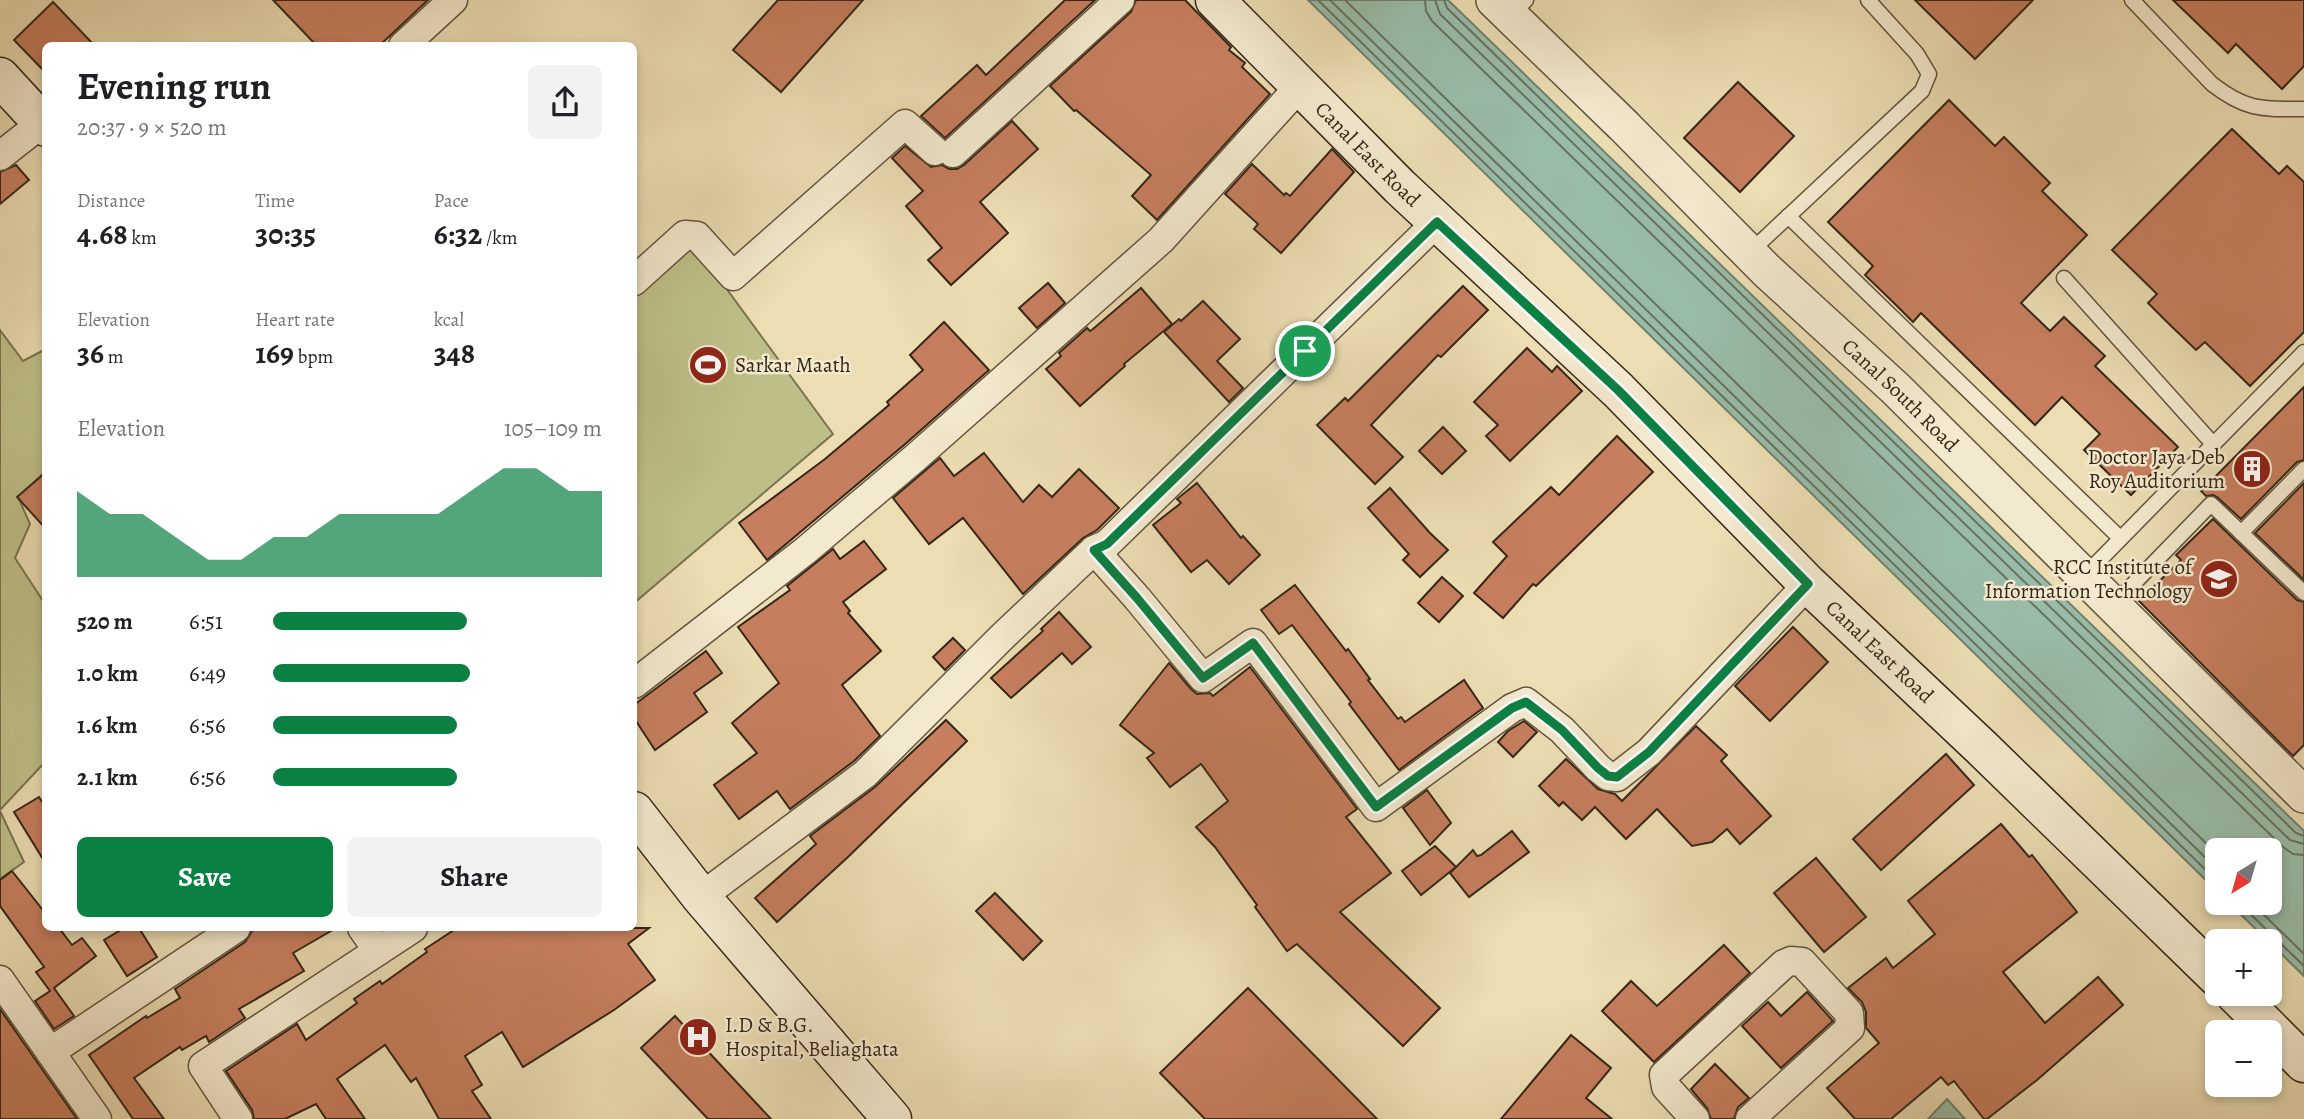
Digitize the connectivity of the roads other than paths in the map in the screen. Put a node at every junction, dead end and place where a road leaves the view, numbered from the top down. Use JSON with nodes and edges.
{"nodes":[{"id":1,"x":453,"y":0,"type":"edge"},
{"id":2,"x":1120,"y":0,"type":"edge"},
{"id":3,"x":1215,"y":0,"type":"edge"},
{"id":4,"x":1868,"y":0,"type":"edge"},
{"id":5,"x":2132,"y":0,"type":"edge"},
{"id":6,"x":1510,"y":5,"type":"edge"},
{"id":7,"x":407,"y":42,"type":"edge"},
{"id":8,"x":0,"y":77,"type":"edge"},
{"id":9,"x":1299,"y":87,"type":"junction"},
{"id":10,"x":2304,"y":109,"type":"edge"},
{"id":11,"x":42,"y":123,"type":"edge"},
{"id":12,"x":42,"y":126,"type":"edge"},
{"id":13,"x":0,"y":156,"type":"edge"},
{"id":14,"x":1788,"y":216,"type":"junction"},
{"id":15,"x":1437,"y":222,"type":"junction"},
{"id":16,"x":1749,"y":253,"type":"junction"},
{"id":17,"x":637,"y":278,"type":"edge"},
{"id":18,"x":2064,"y":278,"type":"dead end"},
{"id":19,"x":2304,"y":352,"type":"edge"},
{"id":20,"x":2213,"y":444,"type":"junction"},
{"id":21,"x":2304,"y":469,"type":"edge"},
{"id":22,"x":2241,"y":533,"type":"junction"},
{"id":23,"x":2120,"y":538,"type":"junction"},
{"id":24,"x":1094,"y":550,"type":"junction"},
{"id":25,"x":2084,"y":576,"type":"junction"},
{"id":26,"x":1808,"y":584,"type":"junction"},
{"id":27,"x":2304,"y":593,"type":"edge"},
{"id":28,"x":2113,"y":605,"type":"junction"},
{"id":29,"x":637,"y":682,"type":"edge"},
{"id":30,"x":2304,"y":795,"type":"edge"},
{"id":31,"x":637,"y":815,"type":"edge"},
{"id":32,"x":701,"y":897,"type":"junction"},
{"id":33,"x":232,"y":931,"type":"edge"},
{"id":34,"x":364,"y":931,"type":"edge"},
{"id":35,"x":408,"y":931,"type":"edge"},
{"id":36,"x":378,"y":951,"type":"junction"},
{"id":37,"x":2205,"y":965,"type":"edge"},
{"id":38,"x":0,"y":980,"type":"edge"},
{"id":39,"x":2247,"y":1006,"type":"edge"},
{"id":40,"x":50,"y":1052,"type":"junction"},
{"id":41,"x":2304,"y":1063,"type":"edge"},
{"id":42,"x":97,"y":1119,"type":"edge"},
{"id":43,"x":238,"y":1119,"type":"edge"},
{"id":44,"x":892,"y":1119,"type":"edge"},
{"id":45,"x":1695,"y":1119,"type":"edge"},
{"id":46,"x":1750,"y":1119,"type":"edge"}],
"edges":[{"from":1,"to":7,"type":"street"},
{"from":2,"to":17,"type":"street"},
{"from":3,"to":9,"type":"main road","name":"Canal East Road"},
{"from":4,"to":14,"type":"lane"},
{"from":5,"to":10,"type":"lane"},
{"from":6,"to":16,"type":"street","name":"Canal South Road"},
{"from":8,"to":11,"type":"main road"},
{"from":9,"to":15,"type":"main road","name":"Canal East Road"},
{"from":9,"to":29,"type":"street"},
{"from":12,"to":13,"type":"street"},
{"from":14,"to":16,"type":"lane"},
{"from":14,"to":23,"type":"lane"},
{"from":15,"to":24,"type":"street"},
{"from":15,"to":26,"type":"main road","name":"Canal East Road"},
{"from":16,"to":25,"type":"street","name":"Canal South Road"},
{"from":18,"to":20,"type":"lane"},
{"from":19,"to":20,"type":"lane"},
{"from":20,"to":23,"type":"lane"},
{"from":21,"to":22,"type":"lane"},
{"from":22,"to":27,"type":"lane"},
{"from":22,"to":28,"type":"lane"},
{"from":23,"to":25,"type":"lane"},
{"from":24,"to":26,"type":"street"},
{"from":24,"to":32,"type":"street"},
{"from":25,"to":28,"type":"street","name":"Canal South Road"},
{"from":26,"to":37,"type":"main road","name":"Canal East Road"},
{"from":28,"to":30,"type":"street","name":"Canal South Road"},
{"from":31,"to":32,"type":"main road"},
{"from":32,"to":44,"type":"main road"},
{"from":33,"to":40,"type":"street"},
{"from":34,"to":36,"type":"street"},
{"from":35,"to":36,"type":"street"},
{"from":36,"to":43,"type":"street"},
{"from":38,"to":40,"type":"street"},
{"from":39,"to":41,"type":"main road"},
{"from":40,"to":42,"type":"street"},
{"from":45,"to":46,"type":"street"}]}
